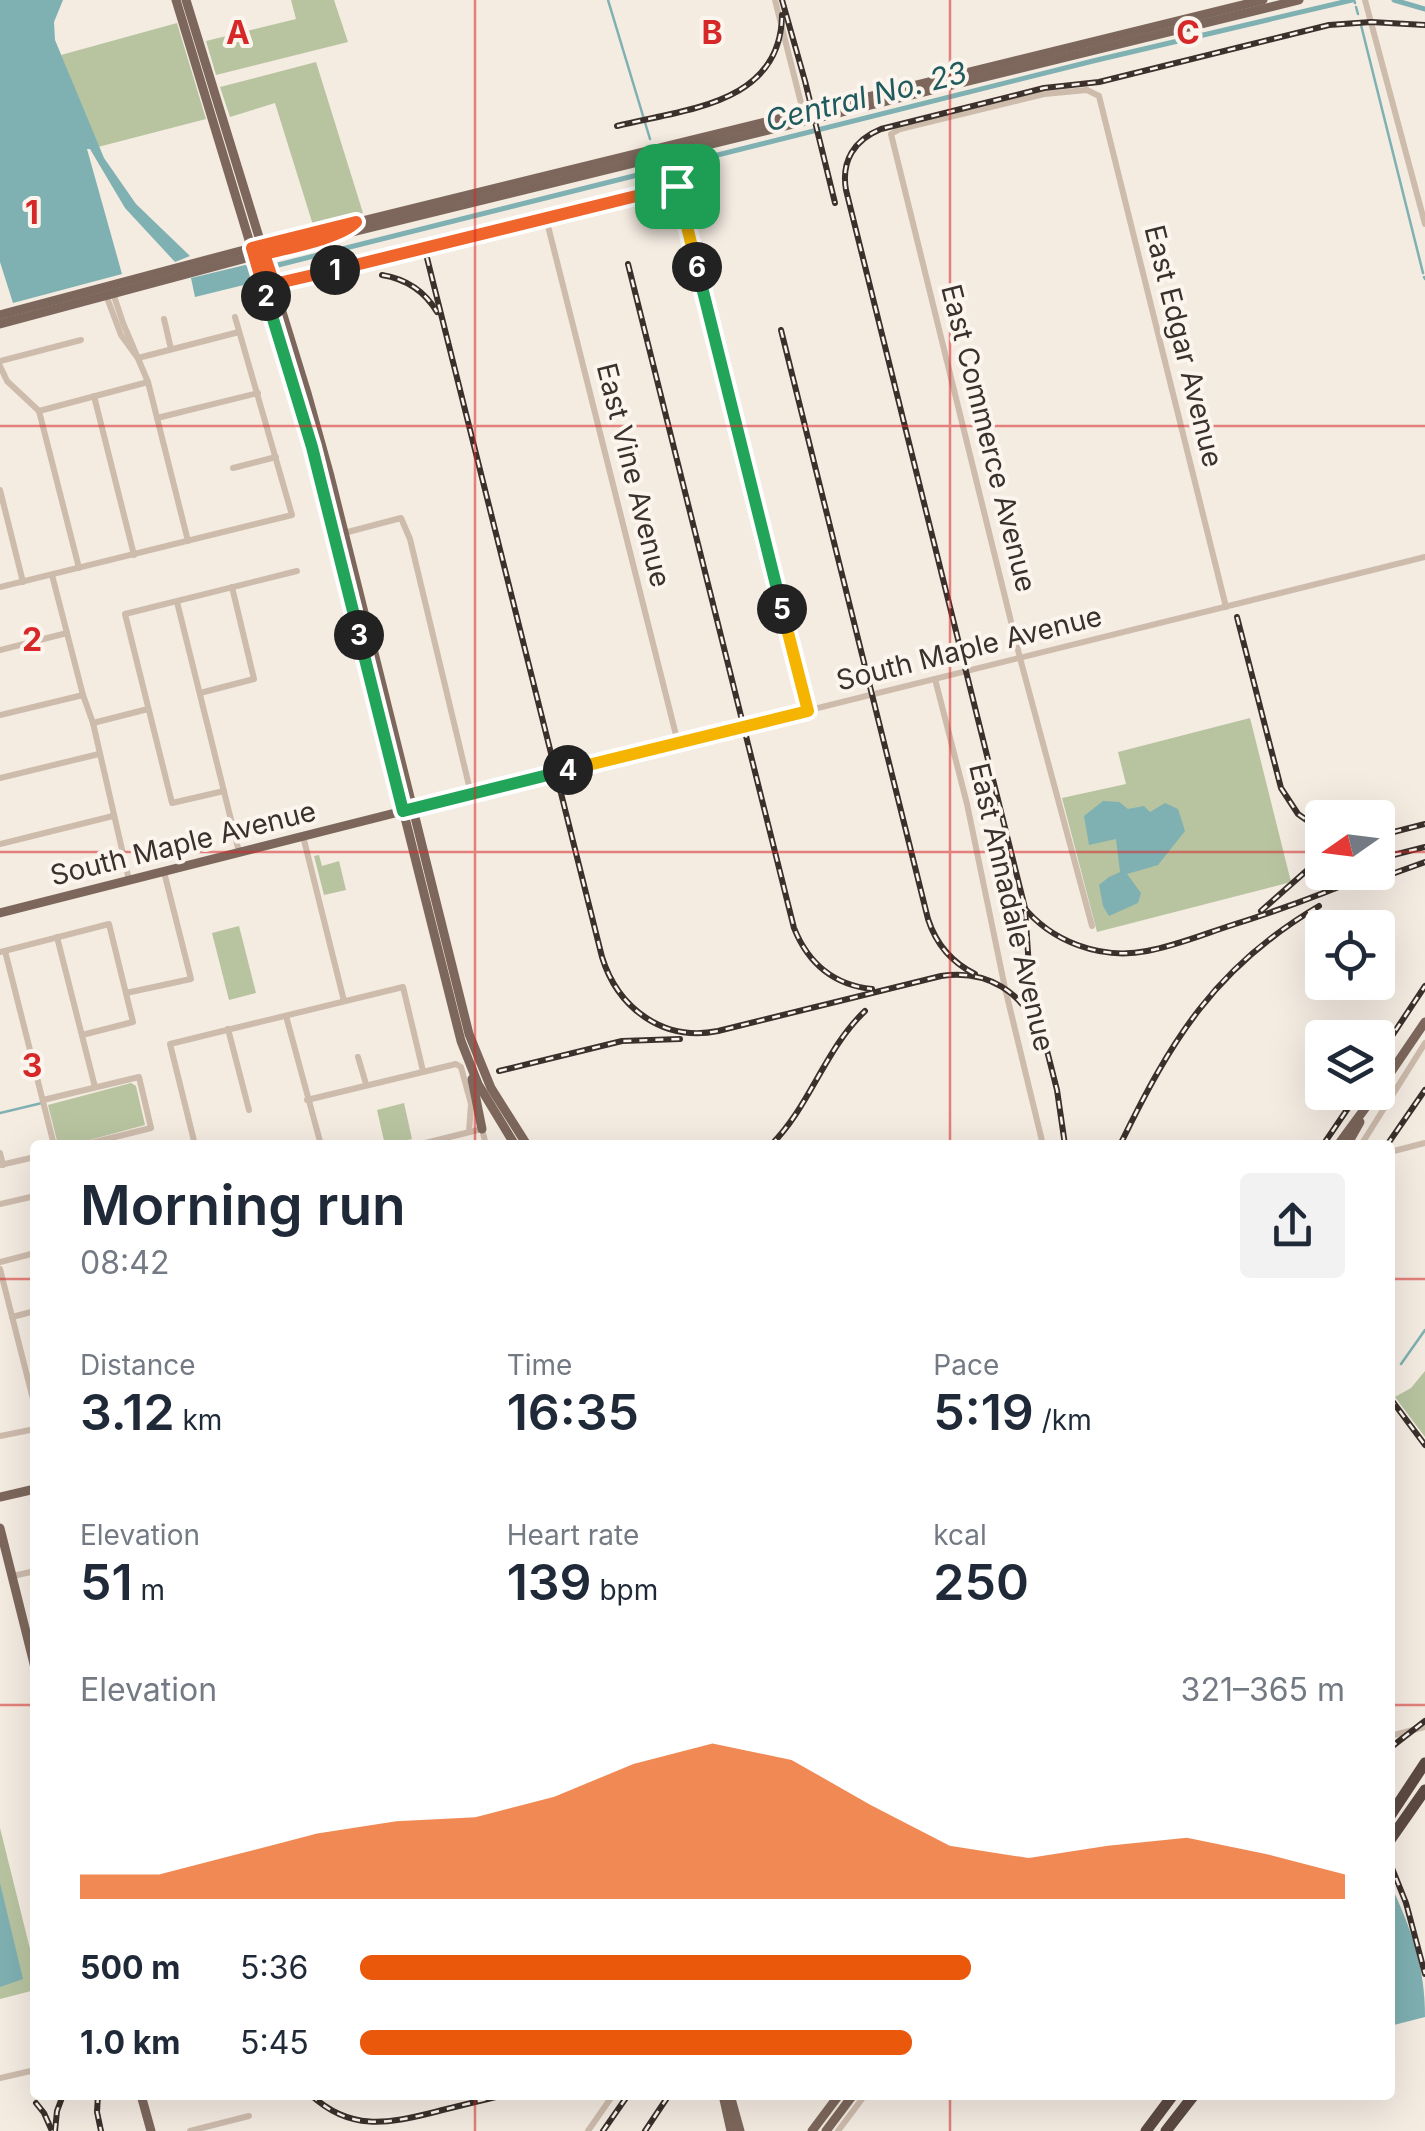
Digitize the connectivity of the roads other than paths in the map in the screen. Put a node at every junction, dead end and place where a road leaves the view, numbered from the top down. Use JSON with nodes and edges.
{"nodes":[{"id":1,"x":176,"y":0,"type":"edge"},
{"id":2,"x":186,"y":0,"type":"edge"},
{"id":3,"x":774,"y":0,"type":"edge"},
{"id":4,"x":1263,"y":0,"type":"edge"},
{"id":5,"x":1299,"y":0,"type":"edge"},
{"id":6,"x":1365,"y":1,"type":"edge"},
{"id":7,"x":1087,"y":48,"type":"junction"},
{"id":8,"x":804,"y":117,"type":"junction"},
{"id":9,"x":891,"y":134,"type":"joint"},
{"id":10,"x":546,"y":218,"type":"junction"},
{"id":11,"x":356,"y":222,"type":"junction"},
{"id":12,"x":1425,"y":224,"type":"edge"},
{"id":13,"x":315,"y":241,"type":"junction"},
{"id":14,"x":258,"y":251,"type":"junction"},
{"id":15,"x":274,"y":284,"type":"junction"},
{"id":16,"x":110,"y":294,"type":"junction"},
{"id":17,"x":0,"y":315,"type":"edge"},
{"id":18,"x":235,"y":316,"type":"dead end"},
{"id":19,"x":164,"y":320,"type":"dead end"},
{"id":20,"x":0,"y":324,"type":"edge"},
{"id":21,"x":239,"y":332,"type":"junction"},
{"id":22,"x":81,"y":340,"type":"dead end"},
{"id":23,"x":172,"y":349,"type":"junction"},
{"id":24,"x":138,"y":358,"type":"junction"},
{"id":25,"x":0,"y":363,"type":"edge"},
{"id":26,"x":148,"y":382,"type":"junction"},
{"id":27,"x":258,"y":393,"type":"junction"},
{"id":28,"x":94,"y":396,"type":"junction"},
{"id":29,"x":39,"y":411,"type":"junction"},
{"id":30,"x":157,"y":418,"type":"junction"},
{"id":31,"x":276,"y":457,"type":"junction"},
{"id":32,"x":233,"y":468,"type":"dead end"},
{"id":33,"x":0,"y":490,"type":"edge"},
{"id":34,"x":344,"y":532,"type":"junction"},
{"id":35,"x":188,"y":541,"type":"junction"},
{"id":36,"x":134,"y":554,"type":"junction"},
{"id":37,"x":1425,"y":557,"type":"edge"},
{"id":38,"x":80,"y":568,"type":"junction"},
{"id":39,"x":297,"y":571,"type":"dead end"},
{"id":40,"x":52,"y":575,"type":"junction"},
{"id":41,"x":23,"y":582,"type":"junction"},
{"id":42,"x":0,"y":587,"type":"edge"},
{"id":43,"x":232,"y":587,"type":"junction"},
{"id":44,"x":178,"y":602,"type":"junction"},
{"id":45,"x":1226,"y":607,"type":"junction"},
{"id":46,"x":67,"y":634,"type":"junction"},
{"id":47,"x":0,"y":650,"type":"edge"},
{"id":48,"x":1020,"y":658,"type":"junction"},
{"id":49,"x":935,"y":679,"type":"junction"},
{"id":50,"x":200,"y":693,"type":"junction"},
{"id":51,"x":82,"y":695,"type":"junction"},
{"id":52,"x":148,"y":709,"type":"junction"},
{"id":53,"x":808,"y":711,"type":"junction"},
{"id":54,"x":0,"y":715,"type":"edge"},
{"id":55,"x":92,"y":723,"type":"junction"},
{"id":56,"x":678,"y":743,"type":"junction"},
{"id":57,"x":98,"y":754,"type":"junction"},
{"id":58,"x":0,"y":778,"type":"edge"},
{"id":59,"x":224,"y":791,"type":"junction"},
{"id":60,"x":472,"y":794,"type":"junction"},
{"id":61,"x":408,"y":810,"type":"junction"},
{"id":62,"x":113,"y":816,"type":"junction"},
{"id":63,"x":303,"y":836,"type":"junction"},
{"id":64,"x":0,"y":844,"type":"edge"},
{"id":65,"x":239,"y":852,"type":"junction"},
{"id":66,"x":164,"y":872,"type":"junction"},
{"id":67,"x":129,"y":880,"type":"junction"},
{"id":68,"x":0,"y":913,"type":"edge"},
{"id":69,"x":1092,"y":926,"type":"dead end"},
{"id":70,"x":57,"y":937,"type":"junction"},
{"id":71,"x":2,"y":952,"type":"edge"},
{"id":72,"x":126,"y":993,"type":"junction"},
{"id":73,"x":344,"y":1001,"type":"junction"},
{"id":74,"x":286,"y":1016,"type":"junction"},
{"id":75,"x":1425,"y":1022,"type":"edge"},
{"id":76,"x":228,"y":1030,"type":"junction"},
{"id":77,"x":82,"y":1034,"type":"junction"},
{"id":78,"x":1425,"y":1043,"type":"edge"},
{"id":79,"x":358,"y":1058,"type":"dead end"},
{"id":80,"x":468,"y":1061,"type":"junction"},
{"id":81,"x":1395,"y":1066,"type":"edge"},
{"id":82,"x":424,"y":1071,"type":"junction"},
{"id":83,"x":366,"y":1084,"type":"junction"},
{"id":84,"x":95,"y":1087,"type":"junction"},
{"id":85,"x":43,"y":1100,"type":"junction"},
{"id":86,"x":307,"y":1100,"type":"junction"},
{"id":87,"x":249,"y":1110,"type":"dead end"},
{"id":88,"x":1364,"y":1110,"type":"edge"},
{"id":89,"x":1367,"y":1110,"type":"edge"},
{"id":90,"x":482,"y":1129,"type":"junction"},
{"id":91,"x":469,"y":1132,"type":"junction"},
{"id":92,"x":53,"y":1140,"type":"edge"},
{"id":93,"x":103,"y":1140,"type":"edge"},
{"id":94,"x":194,"y":1140,"type":"edge"},
{"id":95,"x":319,"y":1140,"type":"edge"},
{"id":96,"x":437,"y":1140,"type":"edge"},
{"id":97,"x":485,"y":1140,"type":"edge"},
{"id":98,"x":512,"y":1140,"type":"edge"},
{"id":99,"x":524,"y":1140,"type":"edge"},
{"id":100,"x":1042,"y":1140,"type":"edge"},
{"id":101,"x":1342,"y":1140,"type":"edge"},
{"id":102,"x":1350,"y":1140,"type":"edge"},
{"id":103,"x":1364,"y":1140,"type":"edge"},
{"id":104,"x":1425,"y":1143,"type":"edge"},
{"id":105,"x":1395,"y":1151,"type":"edge"},
{"id":106,"x":0,"y":1154,"type":"edge"},
{"id":107,"x":30,"y":1158,"type":"edge"},
{"id":108,"x":1,"y":1165,"type":"edge"},
{"id":109,"x":30,"y":1197,"type":"edge"},
{"id":110,"x":0,"y":1204,"type":"edge"},
{"id":111,"x":30,"y":1255,"type":"edge"},
{"id":112,"x":0,"y":1265,"type":"edge"},
{"id":113,"x":30,"y":1313,"type":"edge"},
{"id":114,"x":12,"y":1317,"type":"junction"},
{"id":115,"x":30,"y":1368,"type":"edge"},
{"id":116,"x":30,"y":1430,"type":"edge"},
{"id":117,"x":0,"y":1436,"type":"edge"},
{"id":118,"x":30,"y":1490,"type":"edge"},
{"id":119,"x":0,"y":1497,"type":"edge"},
{"id":120,"x":0,"y":1528,"type":"edge"},
{"id":121,"x":30,"y":1572,"type":"edge"},
{"id":122,"x":13,"y":1576,"type":"junction"},
{"id":123,"x":30,"y":1642,"type":"edge"},
{"id":124,"x":1425,"y":1726,"type":"edge"},
{"id":125,"x":1395,"y":1735,"type":"edge"},
{"id":126,"x":1425,"y":1763,"type":"edge"},
{"id":127,"x":1425,"y":1790,"type":"edge"},
{"id":128,"x":1395,"y":1808,"type":"edge"},
{"id":129,"x":1395,"y":1833,"type":"edge"},
{"id":130,"x":30,"y":2071,"type":"edge"},
{"id":131,"x":0,"y":2078,"type":"edge"},
{"id":132,"x":142,"y":2100,"type":"edge"},
{"id":133,"x":609,"y":2100,"type":"edge"},
{"id":134,"x":726,"y":2100,"type":"edge"},
{"id":135,"x":727,"y":2100,"type":"edge"},
{"id":136,"x":835,"y":2100,"type":"edge"},
{"id":137,"x":848,"y":2100,"type":"edge"},
{"id":138,"x":861,"y":2100,"type":"edge"},
{"id":139,"x":1169,"y":2100,"type":"edge"},
{"id":140,"x":1190,"y":2100,"type":"edge"},
{"id":141,"x":250,"y":2116,"type":"dead end"},
{"id":142,"x":150,"y":2131,"type":"edge"},
{"id":143,"x":190,"y":2131,"type":"edge"},
{"id":144,"x":588,"y":2131,"type":"edge"},
{"id":145,"x":731,"y":2131,"type":"edge"},
{"id":146,"x":740,"y":2131,"type":"edge"},
{"id":147,"x":812,"y":2131,"type":"edge"},
{"id":148,"x":826,"y":2131,"type":"edge"},
{"id":149,"x":838,"y":2131,"type":"edge"},
{"id":150,"x":1146,"y":2131,"type":"edge"},
{"id":151,"x":1166,"y":2131,"type":"edge"}],
"edges":[{"from":1,"to":14,"type":"main road"},
{"from":2,"to":14,"type":"main road"},
{"from":3,"to":8,"type":"street"},
{"from":4,"to":7,"type":"main road"},
{"from":5,"to":7,"type":"main road"},
{"from":6,"to":12,"type":"street"},
{"from":7,"to":8,"type":"main road"},
{"from":7,"to":8,"type":"main road"},
{"from":8,"to":11,"type":"main road"},
{"from":8,"to":13,"type":"main road"},
{"from":9,"to":45,"type":"street","name":"East Edgar Avenue"},
{"from":9,"to":48,"type":"street","name":"East Commerce Avenue"},
{"from":10,"to":15,"type":"street"},
{"from":10,"to":53,"type":"street"},
{"from":10,"to":56,"type":"street","name":"East Vine Avenue"},
{"from":11,"to":13,"type":"main road"},
{"from":11,"to":14,"type":"main road"},
{"from":13,"to":14,"type":"main road"},
{"from":14,"to":15,"type":"main road"},
{"from":14,"to":16,"type":"main road"},
{"from":14,"to":17,"type":"main road"},
{"from":14,"to":61,"type":"main road"},
{"from":15,"to":34,"type":"main road"},
{"from":16,"to":20,"type":"main road"},
{"from":16,"to":24,"type":"street"},
{"from":18,"to":21,"type":"street"},
{"from":19,"to":23,"type":"street"},
{"from":21,"to":23,"type":"street"},
{"from":21,"to":27,"type":"street"},
{"from":22,"to":25,"type":"street"},
{"from":23,"to":24,"type":"street"},
{"from":24,"to":26,"type":"street"},
{"from":25,"to":29,"type":"street"},
{"from":26,"to":28,"type":"street"},
{"from":26,"to":30,"type":"street"},
{"from":27,"to":30,"type":"street"},
{"from":27,"to":31,"type":"street"},
{"from":28,"to":29,"type":"street"},
{"from":28,"to":36,"type":"street"},
{"from":29,"to":38,"type":"street"},
{"from":30,"to":35,"type":"street"},
{"from":31,"to":32,"type":"street"},
{"from":31,"to":35,"type":"street"},
{"from":33,"to":41,"type":"street"},
{"from":34,"to":60,"type":"street"},
{"from":34,"to":61,"type":"main road"},
{"from":35,"to":36,"type":"street"},
{"from":36,"to":38,"type":"street"},
{"from":37,"to":45,"type":"street","name":"South Maple Avenue"},
{"from":38,"to":40,"type":"street"},
{"from":39,"to":43,"type":"street"},
{"from":40,"to":41,"type":"street"},
{"from":40,"to":46,"type":"street"},
{"from":41,"to":42,"type":"street"},
{"from":43,"to":44,"type":"street"},
{"from":43,"to":50,"type":"street"},
{"from":44,"to":50,"type":"street"},
{"from":44,"to":52,"type":"street"},
{"from":45,"to":48,"type":"street","name":"South Maple Avenue"},
{"from":46,"to":47,"type":"street"},
{"from":46,"to":51,"type":"street"},
{"from":48,"to":49,"type":"street","name":"South Maple Avenue"},
{"from":48,"to":69,"type":"street","name":"East Commerce Avenue"},
{"from":49,"to":53,"type":"street","name":"South Maple Avenue"},
{"from":49,"to":100,"type":"street","name":"East Annadale Avenue"},
{"from":50,"to":59,"type":"street"},
{"from":51,"to":54,"type":"street"},
{"from":51,"to":55,"type":"street"},
{"from":52,"to":55,"type":"street"},
{"from":52,"to":59,"type":"street"},
{"from":53,"to":56,"type":"street","name":"South Maple Avenue"},
{"from":55,"to":57,"type":"street"},
{"from":56,"to":60,"type":"street","name":"South Maple Avenue"},
{"from":57,"to":58,"type":"street"},
{"from":57,"to":62,"type":"street"},
{"from":59,"to":65,"type":"street"},
{"from":60,"to":61,"type":"street","name":"South Maple Avenue"},
{"from":61,"to":63,"type":"main road","name":"South Maple Avenue"},
{"from":61,"to":80,"type":"main road"},
{"from":61,"to":99,"type":"main road"},
{"from":62,"to":64,"type":"street"},
{"from":62,"to":67,"type":"street"},
{"from":63,"to":65,"type":"main road","name":"South Maple Avenue"},
{"from":63,"to":73,"type":"street"},
{"from":65,"to":66,"type":"main road","name":"South Maple Avenue"},
{"from":66,"to":67,"type":"main road","name":"South Maple Avenue"},
{"from":66,"to":72,"type":"street"},
{"from":67,"to":68,"type":"main road","name":"South Maple Avenue"},
{"from":70,"to":71,"type":"street"},
{"from":70,"to":72,"type":"street"},
{"from":70,"to":77,"type":"street"},
{"from":71,"to":85,"type":"street"},
{"from":72,"to":77,"type":"street"},
{"from":73,"to":74,"type":"street"},
{"from":73,"to":82,"type":"street"},
{"from":74,"to":76,"type":"street"},
{"from":74,"to":86,"type":"street"},
{"from":75,"to":81,"type":"main road"},
{"from":76,"to":87,"type":"street"},
{"from":76,"to":94,"type":"street"},
{"from":77,"to":84,"type":"street"},
{"from":78,"to":103,"type":"street"},
{"from":79,"to":83,"type":"street"},
{"from":80,"to":90,"type":"main road"},
{"from":80,"to":98,"type":"main road"},
{"from":82,"to":83,"type":"street"},
{"from":82,"to":91,"type":"street"},
{"from":83,"to":86,"type":"street"},
{"from":84,"to":85,"type":"street"},
{"from":84,"to":93,"type":"street"},
{"from":85,"to":92,"type":"street"},
{"from":86,"to":95,"type":"street"},
{"from":88,"to":101,"type":"main road"},
{"from":89,"to":102,"type":"main road"},
{"from":90,"to":91,"type":"street"},
{"from":90,"to":97,"type":"street"},
{"from":91,"to":96,"type":"street"},
{"from":104,"to":105,"type":"street"},
{"from":106,"to":108,"type":"street"},
{"from":107,"to":108,"type":"street"},
{"from":109,"to":110,"type":"street"},
{"from":111,"to":112,"type":"street"},
{"from":112,"to":114,"type":"street"},
{"from":113,"to":114,"type":"street"},
{"from":114,"to":115,"type":"street"},
{"from":116,"to":117,"type":"street"},
{"from":118,"to":119,"type":"main road"},
{"from":120,"to":122,"type":"main road"},
{"from":121,"to":122,"type":"street"},
{"from":122,"to":123,"type":"main road"},
{"from":124,"to":125,"type":"street"},
{"from":126,"to":128,"type":"highway"},
{"from":127,"to":129,"type":"highway"},
{"from":130,"to":131,"type":"street"},
{"from":132,"to":142,"type":"main road"},
{"from":133,"to":144,"type":"street"},
{"from":134,"to":145,"type":"main road"},
{"from":135,"to":146,"type":"main road"},
{"from":136,"to":147,"type":"main road"},
{"from":137,"to":148,"type":"main road"},
{"from":138,"to":149,"type":"street"},
{"from":139,"to":150,"type":"highway"},
{"from":140,"to":151,"type":"highway"},
{"from":141,"to":143,"type":"street"}]}
